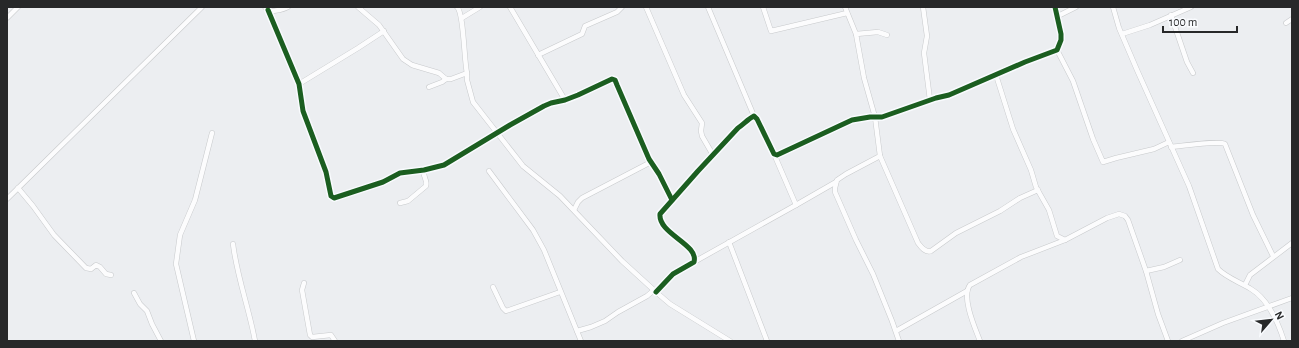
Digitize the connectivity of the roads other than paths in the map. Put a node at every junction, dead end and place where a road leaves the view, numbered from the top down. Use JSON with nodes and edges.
{"nodes":[{"id":1,"x":18,"y":7,"type":"edge"},
{"id":2,"x":202,"y":7,"type":"edge"},
{"id":3,"x":288,"y":7,"type":"edge"},
{"id":4,"x":358,"y":7,"type":"edge"},
{"id":5,"x":457,"y":7,"type":"edge"},
{"id":6,"x":480,"y":7,"type":"edge"},
{"id":7,"x":510,"y":7,"type":"edge"},
{"id":8,"x":622,"y":7,"type":"edge"},
{"id":9,"x":646,"y":7,"type":"edge"},
{"id":10,"x":708,"y":7,"type":"edge"},
{"id":11,"x":763,"y":7,"type":"edge"},
{"id":12,"x":845,"y":7,"type":"edge"},
{"id":13,"x":923,"y":7,"type":"edge"},
{"id":14,"x":1056,"y":7,"type":"edge"},
{"id":15,"x":1076,"y":7,"type":"edge"},
{"id":16,"x":1113,"y":7,"type":"edge"},
{"id":17,"x":1191,"y":7,"type":"edge"},
{"id":18,"x":266,"y":8,"type":"edge"},
{"id":19,"x":847,"y":13,"type":"junction"},
{"id":20,"x":1171,"y":15,"type":"junction"},
{"id":21,"x":1058,"y":16,"type":"junction"},
{"id":22,"x":7,"y":18,"type":"edge"},
{"id":23,"x":462,"y":18,"type":"junction"},
{"id":24,"x":1292,"y":19,"type":"edge"},
{"id":25,"x":1286,"y":23,"type":"dead end"},
{"id":26,"x":384,"y":31,"type":"junction"},
{"id":27,"x":856,"y":34,"type":"junction"},
{"id":28,"x":1122,"y":34,"type":"junction"},
{"id":29,"x":887,"y":35,"type":"dead end"},
{"id":30,"x":1057,"y":50,"type":"junction"},
{"id":31,"x":538,"y":55,"type":"junction"},
{"id":32,"x":467,"y":73,"type":"junction"},
{"id":33,"x":1193,"y":73,"type":"dead end"},
{"id":34,"x":996,"y":75,"type":"junction"},
{"id":35,"x":446,"y":79,"type":"junction"},
{"id":36,"x":298,"y":84,"type":"junction"},
{"id":37,"x":429,"y":87,"type":"dead end"},
{"id":38,"x":566,"y":100,"type":"junction"},
{"id":39,"x":930,"y":100,"type":"junction"},
{"id":40,"x":754,"y":116,"type":"junction"},
{"id":41,"x":875,"y":117,"type":"junction"},
{"id":42,"x":212,"y":133,"type":"dead end"},
{"id":43,"x":498,"y":133,"type":"junction"},
{"id":44,"x":1170,"y":145,"type":"junction"},
{"id":45,"x":774,"y":154,"type":"junction"},
{"id":46,"x":713,"y":155,"type":"junction"},
{"id":47,"x":880,"y":156,"type":"junction"},
{"id":48,"x":650,"y":162,"type":"junction"},
{"id":49,"x":424,"y":170,"type":"junction"},
{"id":50,"x":490,"y":171,"type":"dead end"},
{"id":51,"x":836,"y":182,"type":"junction"},
{"id":52,"x":18,"y":188,"type":"junction"},
{"id":53,"x":1038,"y":190,"type":"junction"},
{"id":54,"x":7,"y":199,"type":"edge"},
{"id":55,"x":672,"y":200,"type":"junction"},
{"id":56,"x":400,"y":203,"type":"dead end"},
{"id":57,"x":796,"y":205,"type":"junction"},
{"id":58,"x":574,"y":210,"type":"junction"},
{"id":59,"x":1057,"y":236,"type":"junction"},
{"id":60,"x":1065,"y":240,"type":"junction"},
{"id":61,"x":729,"y":242,"type":"junction"},
{"id":62,"x":1292,"y":243,"type":"edge"},
{"id":63,"x":233,"y":244,"type":"dead end"},
{"id":64,"x":1048,"y":246,"type":"junction"},
{"id":65,"x":1274,"y":256,"type":"junction"},
{"id":66,"x":1180,"y":260,"type":"dead end"},
{"id":67,"x":694,"y":262,"type":"junction"},
{"id":68,"x":1146,"y":271,"type":"junction"},
{"id":69,"x":111,"y":275,"type":"dead end"},
{"id":70,"x":304,"y":283,"type":"dead end"},
{"id":71,"x":1245,"y":285,"type":"junction"},
{"id":72,"x":493,"y":287,"type":"dead end"},
{"id":73,"x":655,"y":291,"type":"junction"},
{"id":74,"x":967,"y":291,"type":"junction"},
{"id":75,"x":560,"y":292,"type":"junction"},
{"id":76,"x":134,"y":293,"type":"dead end"},
{"id":77,"x":1292,"y":298,"type":"edge"},
{"id":78,"x":1268,"y":306,"type":"junction"},
{"id":79,"x":577,"y":331,"type":"junction"},
{"id":80,"x":896,"y":331,"type":"junction"},
{"id":81,"x":161,"y":341,"type":"edge"},
{"id":82,"x":194,"y":341,"type":"edge"},
{"id":83,"x":255,"y":341,"type":"edge"},
{"id":84,"x":335,"y":341,"type":"edge"},
{"id":85,"x":581,"y":341,"type":"edge"},
{"id":86,"x":730,"y":341,"type":"edge"},
{"id":87,"x":767,"y":341,"type":"edge"},
{"id":88,"x":899,"y":341,"type":"edge"},
{"id":89,"x":980,"y":341,"type":"edge"},
{"id":90,"x":1168,"y":341,"type":"edge"},
{"id":91,"x":1182,"y":341,"type":"edge"},
{"id":92,"x":1284,"y":341,"type":"edge"}],
"edges":[{"from":1,"to":22,"type":"street"},
{"from":2,"to":52,"type":"street"},
{"from":3,"to":18,"type":"street"},
{"from":4,"to":26,"type":"street"},
{"from":5,"to":23,"type":"street"},
{"from":6,"to":23,"type":"street"},
{"from":7,"to":31,"type":"street"},
{"from":8,"to":31,"type":"street"},
{"from":9,"to":46,"type":"street"},
{"from":10,"to":40,"type":"street"},
{"from":11,"to":19,"type":"street"},
{"from":12,"to":19,"type":"street"},
{"from":13,"to":39,"type":"street"},
{"from":14,"to":21,"type":"street"},
{"from":15,"to":21,"type":"street"},
{"from":16,"to":28,"type":"street"},
{"from":17,"to":20,"type":"street"},
{"from":18,"to":36,"type":"street"},
{"from":19,"to":27,"type":"street"},
{"from":20,"to":28,"type":"street"},
{"from":20,"to":33,"type":"street"},
{"from":21,"to":30,"type":"street"},
{"from":23,"to":32,"type":"street"},
{"from":24,"to":25,"type":"street"},
{"from":26,"to":35,"type":"street"},
{"from":26,"to":36,"type":"street"},
{"from":27,"to":29,"type":"street"},
{"from":27,"to":41,"type":"street"},
{"from":28,"to":44,"type":"street"},
{"from":30,"to":34,"type":"street"},
{"from":30,"to":44,"type":"street"},
{"from":31,"to":38,"type":"street"},
{"from":32,"to":35,"type":"street"},
{"from":32,"to":43,"type":"street"},
{"from":34,"to":39,"type":"street"},
{"from":34,"to":53,"type":"street"},
{"from":35,"to":37,"type":"street"},
{"from":36,"to":49,"type":"street"},
{"from":38,"to":43,"type":"street"},
{"from":38,"to":48,"type":"street"},
{"from":39,"to":41,"type":"street"},
{"from":40,"to":45,"type":"street"},
{"from":40,"to":46,"type":"street"},
{"from":41,"to":45,"type":"street"},
{"from":41,"to":47,"type":"street"},
{"from":42,"to":82,"type":"street"},
{"from":43,"to":49,"type":"street"},
{"from":43,"to":58,"type":"street"},
{"from":44,"to":65,"type":"street"},
{"from":44,"to":71,"type":"street"},
{"from":45,"to":57,"type":"street"},
{"from":46,"to":55,"type":"street"},
{"from":47,"to":51,"type":"street"},
{"from":47,"to":53,"type":"street"},
{"from":48,"to":55,"type":"street"},
{"from":48,"to":58,"type":"street"},
{"from":49,"to":56,"type":"street"},
{"from":50,"to":75,"type":"street"},
{"from":51,"to":57,"type":"street"},
{"from":51,"to":80,"type":"street"},
{"from":52,"to":54,"type":"street"},
{"from":52,"to":69,"type":"street"},
{"from":53,"to":59,"type":"street"},
{"from":55,"to":67,"type":"street"},
{"from":57,"to":61,"type":"street"},
{"from":58,"to":73,"type":"street"},
{"from":59,"to":60,"type":"street"},
{"from":59,"to":64,"type":"street"},
{"from":60,"to":64,"type":"street"},
{"from":60,"to":68,"type":"street"},
{"from":61,"to":67,"type":"street"},
{"from":61,"to":87,"type":"street"},
{"from":62,"to":65,"type":"street"},
{"from":63,"to":83,"type":"street"},
{"from":64,"to":74,"type":"street"},
{"from":65,"to":71,"type":"street"},
{"from":66,"to":68,"type":"street"},
{"from":67,"to":73,"type":"street"},
{"from":68,"to":90,"type":"street"},
{"from":70,"to":84,"type":"street"},
{"from":71,"to":78,"type":"street"},
{"from":72,"to":75,"type":"street"},
{"from":73,"to":79,"type":"street"},
{"from":73,"to":86,"type":"street"},
{"from":74,"to":80,"type":"street"},
{"from":74,"to":89,"type":"street"},
{"from":75,"to":79,"type":"street"},
{"from":76,"to":81,"type":"street"},
{"from":77,"to":78,"type":"street"},
{"from":78,"to":91,"type":"street"},
{"from":78,"to":92,"type":"street"},
{"from":79,"to":85,"type":"street"},
{"from":80,"to":88,"type":"street"}]}
